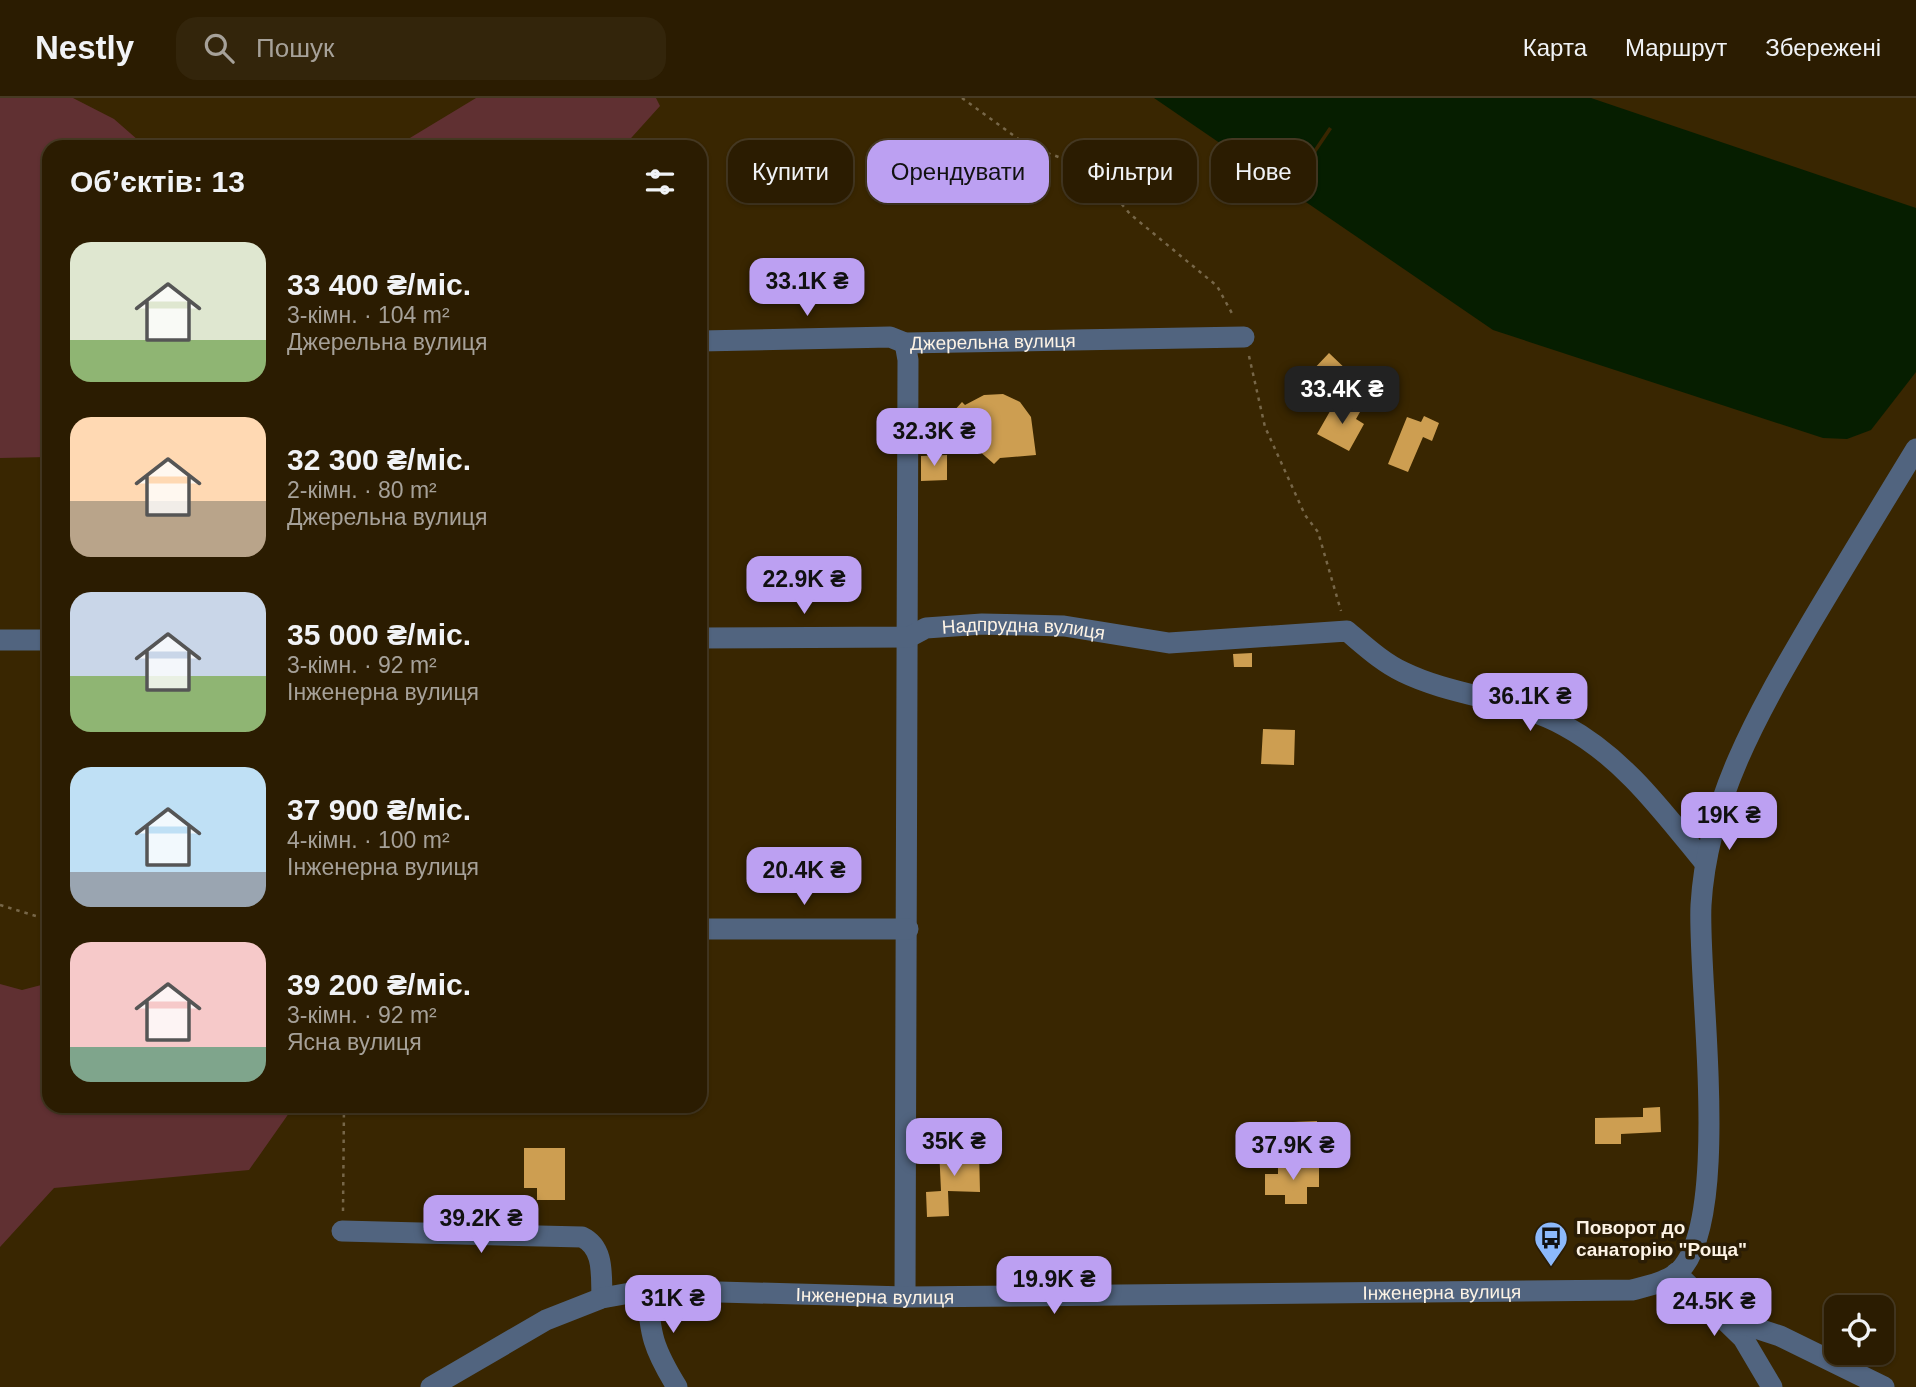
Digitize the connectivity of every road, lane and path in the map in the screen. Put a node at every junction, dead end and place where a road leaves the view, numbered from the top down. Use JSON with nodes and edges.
{"nodes":[{"id":1,"x":1244,"y":337,"type":"dead end"},
{"id":2,"x":707,"y":341,"type":"edge"},
{"id":3,"x":905,"y":343,"type":"junction"},
{"id":4,"x":1916,"y":449,"type":"edge"},
{"id":5,"x":908,"y":637,"type":"junction"},
{"id":6,"x":707,"y":638,"type":"edge"},
{"id":7,"x":0,"y":640,"type":"edge"},
{"id":8,"x":42,"y":640,"type":"edge"},
{"id":9,"x":1705,"y":863,"type":"junction"},
{"id":10,"x":0,"y":905,"type":"edge"},
{"id":11,"x":42,"y":919,"type":"edge"},
{"id":12,"x":707,"y":929,"type":"edge"},
{"id":13,"x":908,"y":929,"type":"junction"},
{"id":14,"x":344,"y":1113,"type":"edge"},
{"id":15,"x":342,"y":1231,"type":"joint"},
{"id":16,"x":1676,"y":1273,"type":"junction"},
{"id":17,"x":647,"y":1290,"type":"junction"},
{"id":18,"x":905,"y":1297,"type":"junction"},
{"id":19,"x":602,"y":1298,"type":"junction"},
{"id":20,"x":1725,"y":1318,"type":"junction"},
{"id":21,"x":431,"y":1387,"type":"edge"},
{"id":22,"x":677,"y":1387,"type":"edge"},
{"id":23,"x":1772,"y":1387,"type":"edge"},
{"id":24,"x":1884,"y":1387,"type":"edge"}],
"edges":[{"from":1,"to":3,"type":"street","name":"Джерельна вулиця"},
{"from":2,"to":3,"type":"street","name":"Джерельна вулиця"},
{"from":3,"to":5,"type":"street"},
{"from":4,"to":9,"type":"street"},
{"from":5,"to":6,"type":"street","name":"Надпрудна вулиця"},
{"from":5,"to":9,"type":"street","name":"Надпрудна вулиця"},
{"from":5,"to":13,"type":"street"},
{"from":7,"to":8,"type":"street"},
{"from":9,"to":16,"type":"street"},
{"from":10,"to":11,"type":"path"},
{"from":12,"to":13,"type":"street"},
{"from":13,"to":18,"type":"street"},
{"from":14,"to":15,"type":"path"},
{"from":15,"to":19,"type":"street"},
{"from":16,"to":18,"type":"street","name":"Інженерна вулиця"},
{"from":16,"to":20,"type":"street"},
{"from":17,"to":18,"type":"street","name":"Інженерна вулиця"},
{"from":17,"to":19,"type":"street","name":"Інженерна вулиця"},
{"from":17,"to":22,"type":"street"},
{"from":19,"to":21,"type":"street","name":"Інженерна вулиця"},
{"from":20,"to":23,"type":"street"},
{"from":20,"to":24,"type":"street"}]}
